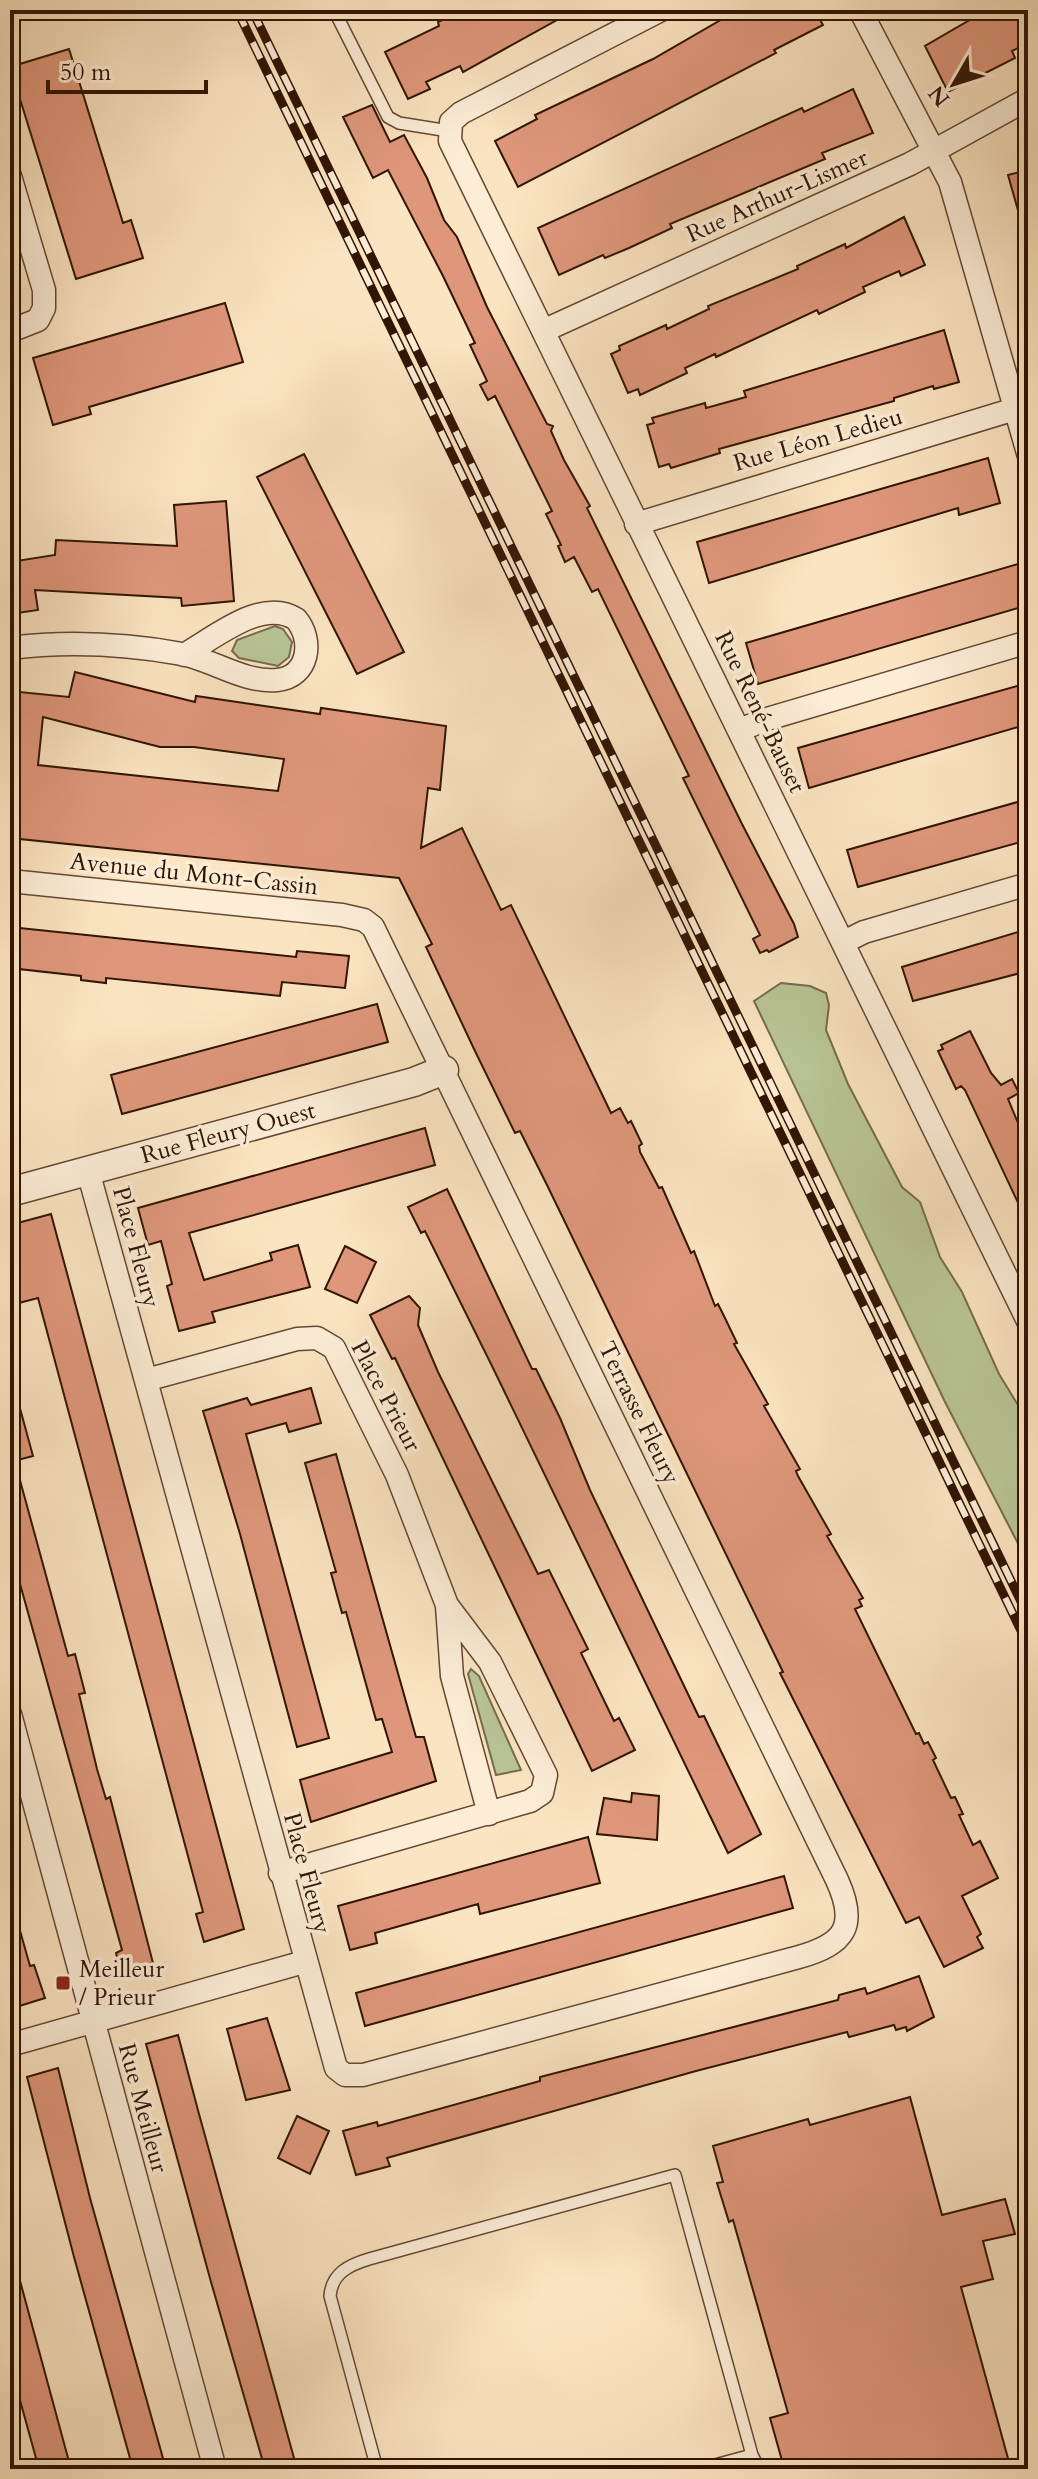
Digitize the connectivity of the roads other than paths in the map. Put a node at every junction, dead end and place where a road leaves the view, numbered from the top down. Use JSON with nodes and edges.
{"nodes":[{"id":1,"x":334,"y":10,"type":"edge"},
{"id":2,"x":661,"y":10,"type":"edge"},
{"id":3,"x":860,"y":10,"type":"edge"},
{"id":4,"x":1028,"y":99,"type":"edge"},
{"id":5,"x":449,"y":129,"type":"junction"},
{"id":6,"x":934,"y":151,"type":"junction"},
{"id":7,"x":10,"y":176,"type":"edge"},
{"id":8,"x":10,"y":331,"type":"edge"},
{"id":9,"x":543,"y":331,"type":"junction"},
{"id":10,"x":1015,"y":409,"type":"junction"},
{"id":11,"x":1028,"y":453,"type":"edge"},
{"id":12,"x":636,"y":524,"type":"junction"},
{"id":13,"x":1028,"y":642,"type":"edge"},
{"id":14,"x":10,"y":648,"type":"edge"},
{"id":15,"x":184,"y":655,"type":"junction"},
{"id":16,"x":740,"y":730,"type":"junction"},
{"id":17,"x":10,"y":881,"type":"edge"},
{"id":18,"x":1028,"y":884,"type":"edge"},
{"id":19,"x":371,"y":925,"type":"joint"},
{"id":20,"x":844,"y":942,"type":"junction"},
{"id":21,"x":444,"y":1070,"type":"junction"},
{"id":22,"x":88,"y":1171,"type":"junction"},
{"id":23,"x":10,"y":1192,"type":"edge"},
{"id":24,"x":1028,"y":1321,"type":"edge"},
{"id":25,"x":146,"y":1380,"type":"junction"},
{"id":26,"x":447,"y":1605,"type":"junction"},
{"id":27,"x":10,"y":1714,"type":"edge"},
{"id":28,"x":489,"y":1814,"type":"junction"},
{"id":29,"x":280,"y":1873,"type":"junction"},
{"id":30,"x":846,"y":1928,"type":"joint"},
{"id":31,"x":304,"y":1962,"type":"junction"},
{"id":32,"x":93,"y":2020,"type":"junction"},
{"id":33,"x":10,"y":2045,"type":"edge"},
{"id":34,"x":752,"y":2455,"type":"junction"},
{"id":35,"x":215,"y":2469,"type":"edge"},
{"id":36,"x":377,"y":2469,"type":"edge"},
{"id":37,"x":701,"y":2469,"type":"edge"},
{"id":38,"x":759,"y":2469,"type":"edge"}],
"edges":[{"from":1,"to":5,"type":"lane"},
{"from":2,"to":5,"type":"street"},
{"from":3,"to":6,"type":"street"},
{"from":4,"to":6,"type":"street","name":"Rue Arthur-Lismer"},
{"from":5,"to":9,"type":"street","name":"Rue René-Bauset"},
{"from":6,"to":9,"type":"street","name":"Rue Arthur-Lismer"},
{"from":6,"to":10,"type":"street"},
{"from":7,"to":8,"type":"street"},
{"from":9,"to":12,"type":"street","name":"Rue René-Bauset"},
{"from":10,"to":11,"type":"street"},
{"from":10,"to":12,"type":"street","name":"Rue Léon Ledieu"},
{"from":12,"to":16,"type":"street","name":"Rue René-Bauset"},
{"from":13,"to":16,"type":"street"},
{"from":14,"to":15,"type":"street"},
{"from":15,"to":15,"type":"street"},
{"from":16,"to":20,"type":"street","name":"Rue René-Bauset"},
{"from":17,"to":19,"type":"street","name":"Avenue du Mont-Cassin"},
{"from":18,"to":20,"type":"street"},
{"from":19,"to":21,"type":"street","name":"Terrasse Fleury"},
{"from":20,"to":24,"type":"street","name":"Rue René-Bauset"},
{"from":21,"to":22,"type":"street","name":"Rue Fleury Ouest"},
{"from":21,"to":30,"type":"street","name":"Terrasse Fleury"},
{"from":22,"to":23,"type":"street","name":"Rue Fleury Ouest"},
{"from":22,"to":25,"type":"street","name":"Place Fleury"},
{"from":25,"to":26,"type":"street","name":"Place Prieur"},
{"from":25,"to":29,"type":"street","name":"Place Fleury"},
{"from":26,"to":28,"type":"street","name":"Place Prieur"},
{"from":26,"to":28,"type":"street","name":"Place Prieur"},
{"from":27,"to":32,"type":"street","name":"Rue Meilleur"},
{"from":28,"to":29,"type":"street","name":"Place Prieur"},
{"from":29,"to":31,"type":"street","name":"Place Fleury"},
{"from":30,"to":31,"type":"street","name":"Place Fleury"},
{"from":31,"to":32,"type":"street"},
{"from":32,"to":33,"type":"street"},
{"from":32,"to":35,"type":"street","name":"Rue Meilleur"},
{"from":34,"to":36,"type":"lane"},
{"from":34,"to":37,"type":"lane"},
{"from":34,"to":38,"type":"lane"}]}
